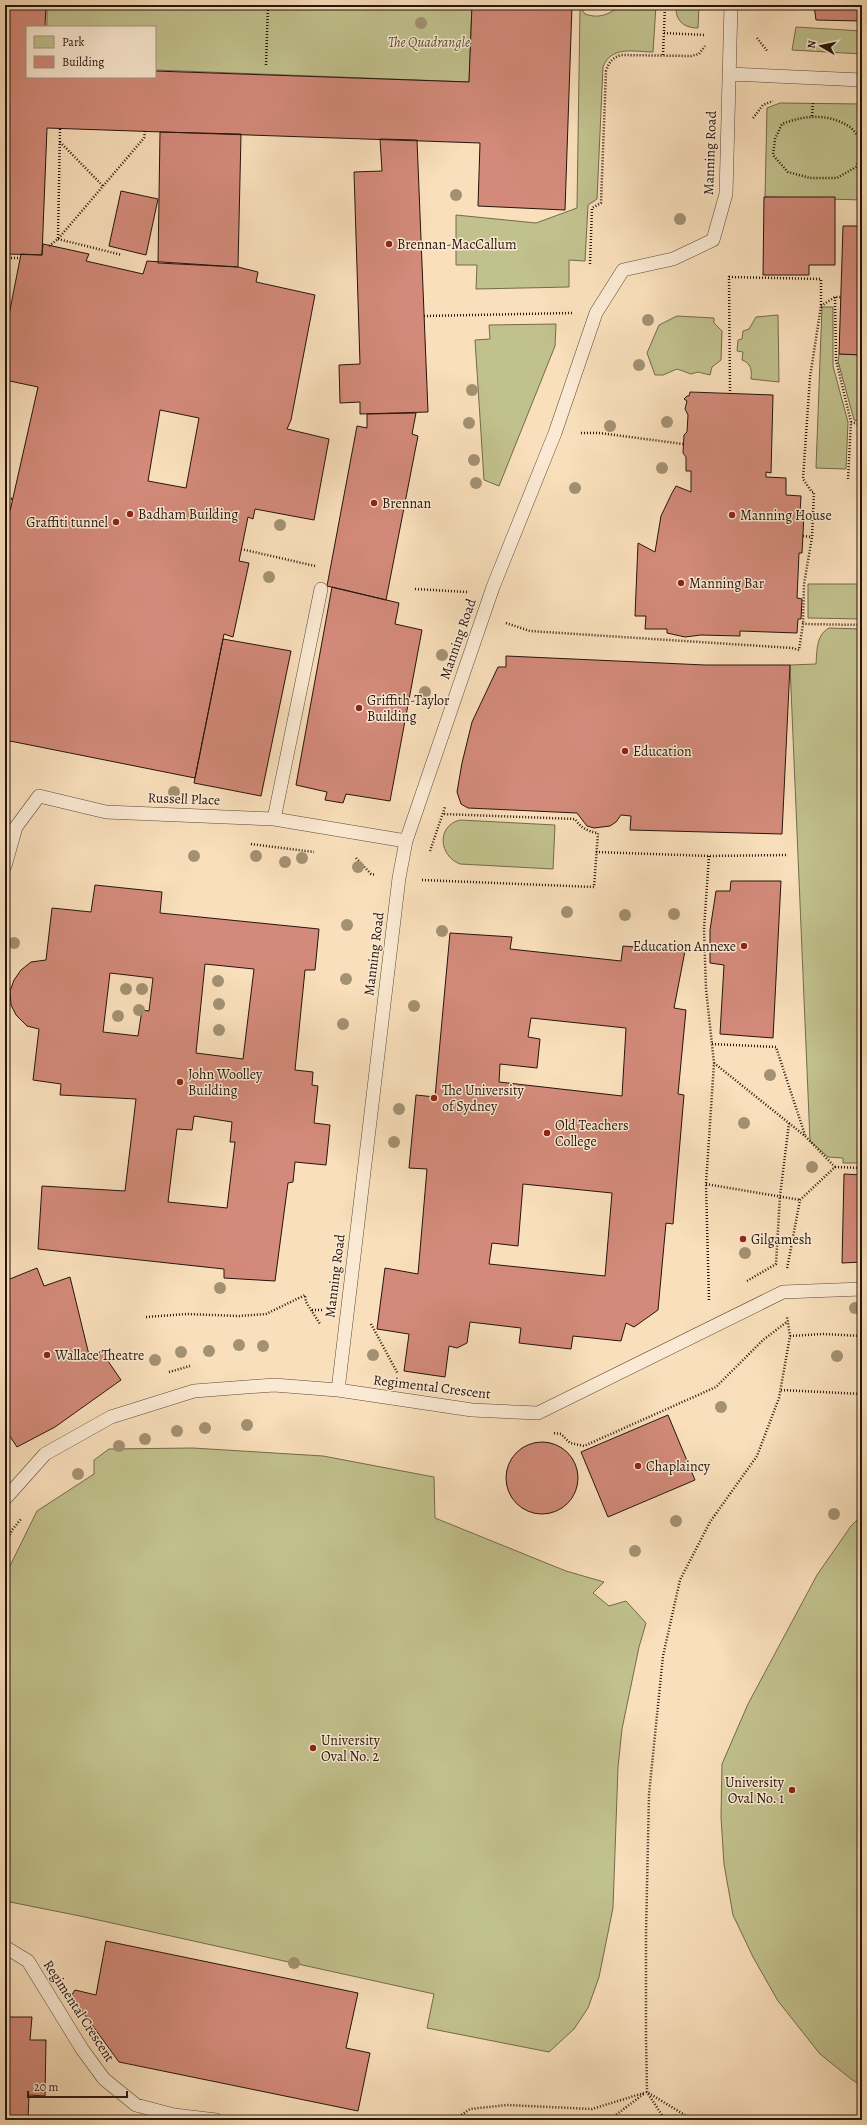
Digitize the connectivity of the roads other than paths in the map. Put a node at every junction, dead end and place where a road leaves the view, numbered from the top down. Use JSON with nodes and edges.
{"nodes":[{"id":1,"x":731,"y":5,"type":"edge"},
{"id":2,"x":729,"y":74,"type":"junction"},
{"id":3,"x":862,"y":80,"type":"edge"},
{"id":4,"x":321,"y":588,"type":"dead end"},
{"id":5,"x":274,"y":819,"type":"junction"},
{"id":6,"x":406,"y":841,"type":"junction"},
{"id":7,"x":5,"y":866,"type":"edge"},
{"id":8,"x":862,"y":1289,"type":"edge"},
{"id":9,"x":338,"y":1390,"type":"junction"},
{"id":10,"x":5,"y":1499,"type":"edge"},
{"id":11,"x":5,"y":1947,"type":"edge"},
{"id":12,"x":216,"y":2120,"type":"edge"}],
"edges":[{"from":1,"to":2,"type":"lane","name":"Manning Road"},
{"from":2,"to":3,"type":"lane"},
{"from":2,"to":6,"type":"lane","name":"Manning Road"},
{"from":4,"to":5,"type":"lane"},
{"from":5,"to":6,"type":"lane","name":"Russell Place"},
{"from":5,"to":7,"type":"lane","name":"Russell Place"},
{"from":6,"to":9,"type":"lane","name":"Manning Road"},
{"from":8,"to":9,"type":"lane","name":"Regimental Crescent"},
{"from":9,"to":10,"type":"lane","name":"Regimental Crescent"},
{"from":11,"to":12,"type":"lane","name":"Regimental Crescent"}]}
